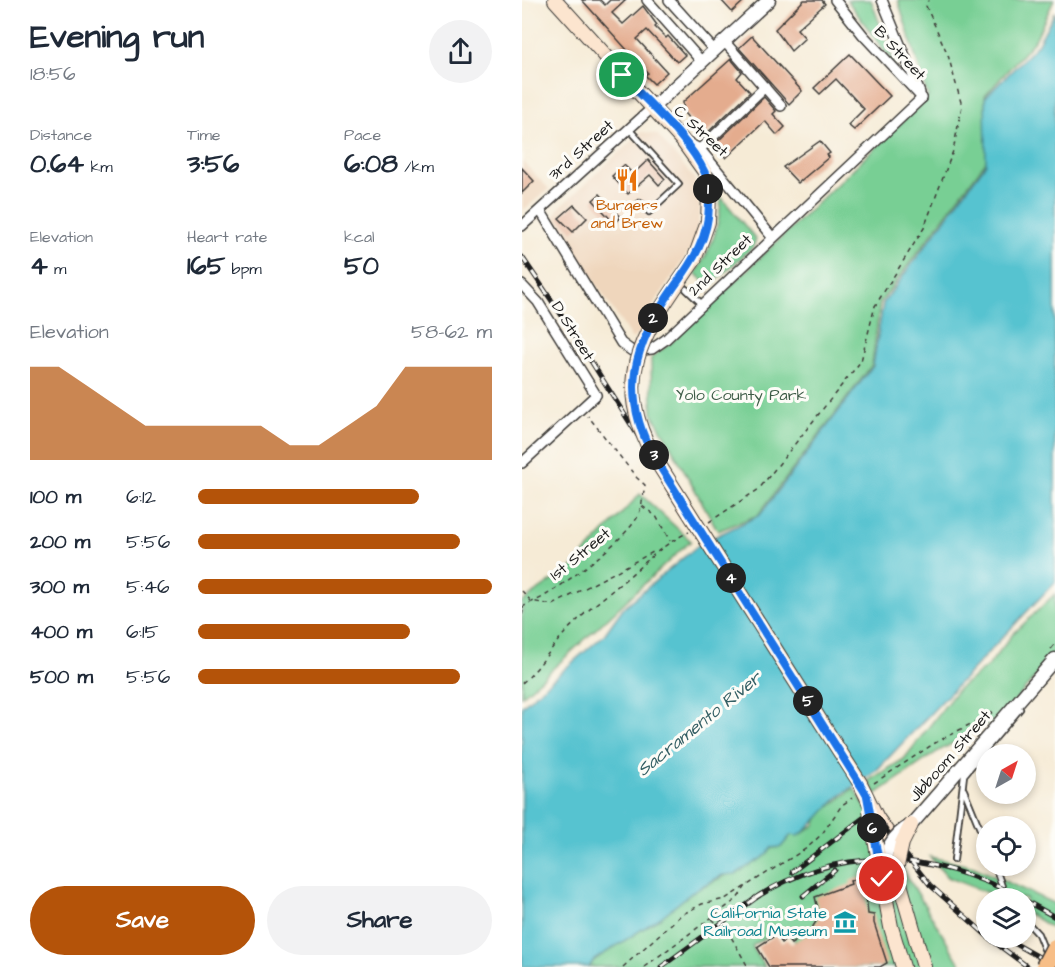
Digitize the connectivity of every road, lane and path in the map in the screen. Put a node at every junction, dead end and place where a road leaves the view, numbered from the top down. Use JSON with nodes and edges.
{"nodes":[{"id":1,"x":555,"y":0,"type":"edge"},
{"id":2,"x":647,"y":0,"type":"edge"},
{"id":3,"x":669,"y":0,"type":"edge"},
{"id":4,"x":769,"y":0,"type":"edge"},
{"id":5,"x":835,"y":0,"type":"edge"},
{"id":6,"x":882,"y":0,"type":"edge"},
{"id":7,"x":928,"y":0,"type":"edge"},
{"id":8,"x":724,"y":41,"type":"junction"},
{"id":9,"x":714,"y":50,"type":"junction"},
{"id":10,"x":702,"y":62,"type":"junction"},
{"id":11,"x":765,"y":87,"type":"junction"},
{"id":12,"x":922,"y":98,"type":"junction"},
{"id":13,"x":782,"y":106,"type":"dead end"},
{"id":14,"x":652,"y":108,"type":"junction"},
{"id":15,"x":629,"y":129,"type":"junction"},
{"id":16,"x":682,"y":140,"type":"junction"},
{"id":17,"x":700,"y":149,"type":"junction"},
{"id":18,"x":640,"y":202,"type":"dead end"},
{"id":19,"x":540,"y":210,"type":"junction"},
{"id":20,"x":522,"y":226,"type":"edge"},
{"id":21,"x":772,"y":237,"type":"junction"},
{"id":22,"x":522,"y":285,"type":"edge"},
{"id":23,"x":686,"y":289,"type":"dead end"},
{"id":24,"x":702,"y":304,"type":"junction"},
{"id":25,"x":582,"y":408,"type":"junction"},
{"id":26,"x":522,"y":464,"type":"edge"},
{"id":27,"x":641,"y":506,"type":"junction"},
{"id":28,"x":717,"y":518,"type":"dead end"},
{"id":29,"x":656,"y":551,"type":"junction"},
{"id":30,"x":522,"y":591,"type":"edge"},
{"id":31,"x":531,"y":601,"type":"junction"},
{"id":32,"x":525,"y":605,"type":"junction"},
{"id":33,"x":522,"y":608,"type":"edge"},
{"id":34,"x":522,"y":615,"type":"edge"},
{"id":35,"x":1055,"y":659,"type":"edge"},
{"id":36,"x":1055,"y":668,"type":"edge"},
{"id":37,"x":522,"y":683,"type":"edge"},
{"id":38,"x":994,"y":712,"type":"dead end"},
{"id":39,"x":897,"y":768,"type":"dead end"},
{"id":40,"x":964,"y":790,"type":"junction"},
{"id":41,"x":867,"y":796,"type":"junction"},
{"id":42,"x":842,"y":805,"type":"dead end"},
{"id":43,"x":976,"y":819,"type":"edge"},
{"id":44,"x":911,"y":825,"type":"junction"},
{"id":45,"x":892,"y":839,"type":"junction"},
{"id":46,"x":954,"y":860,"type":"dead end"},
{"id":47,"x":896,"y":870,"type":"junction"},
{"id":48,"x":882,"y":879,"type":"junction"},
{"id":49,"x":747,"y":885,"type":"junction"},
{"id":50,"x":712,"y":918,"type":"junction"},
{"id":51,"x":1036,"y":932,"type":"edge"},
{"id":52,"x":1055,"y":948,"type":"edge"},
{"id":53,"x":1055,"y":954,"type":"edge"},
{"id":54,"x":623,"y":967,"type":"edge"},
{"id":55,"x":644,"y":967,"type":"edge"},
{"id":56,"x":748,"y":967,"type":"edge"},
{"id":57,"x":903,"y":967,"type":"edge"},
{"id":58,"x":924,"y":967,"type":"edge"},
{"id":59,"x":1045,"y":967,"type":"edge"}],
"edges":[{"from":1,"to":14,"type":"main road","name":"C Street"},
{"from":2,"to":10,"type":"street"},
{"from":3,"to":9,"type":"street"},
{"from":4,"to":8,"type":"street","name":"3rd Street"},
{"from":5,"to":12,"type":"street","name":"B Street"},
{"from":6,"to":12,"type":"street"},
{"from":7,"to":28,"type":"path"},
{"from":8,"to":9,"type":"street","name":"3rd Street"},
{"from":8,"to":11,"type":"street"},
{"from":9,"to":10,"type":"street","name":"3rd Street"},
{"from":10,"to":14,"type":"street","name":"3rd Street"},
{"from":11,"to":13,"type":"street"},
{"from":11,"to":17,"type":"street"},
{"from":12,"to":21,"type":"street","name":"2nd Street"},
{"from":14,"to":15,"type":"street","name":"3rd Street"},
{"from":14,"to":16,"type":"main road","name":"C Street"},
{"from":15,"to":18,"type":"lane"},
{"from":15,"to":19,"type":"street","name":"3rd Street"},
{"from":16,"to":17,"type":"street","name":"C Street"},
{"from":16,"to":41,"type":"main road","bridge":true},
{"from":17,"to":21,"type":"street","name":"C Street"},
{"from":19,"to":20,"type":"street","name":"3rd Street"},
{"from":19,"to":24,"type":"street","name":"2nd Street"},
{"from":21,"to":24,"type":"street","name":"2nd Street"},
{"from":22,"to":25,"type":"street","name":"D Street"},
{"from":23,"to":24,"type":"lane"},
{"from":25,"to":26,"type":"street"},
{"from":25,"to":27,"type":"path"},
{"from":27,"to":29,"type":"path"},
{"from":27,"to":31,"type":"path","name":"1st Street"},
{"from":29,"to":31,"type":"path"},
{"from":29,"to":37,"type":"path"},
{"from":30,"to":31,"type":"path"},
{"from":31,"to":32,"type":"path","name":"1st Street"},
{"from":32,"to":33,"type":"path","name":"1st Street"},
{"from":32,"to":34,"type":"path"},
{"from":35,"to":44,"type":"street","name":"Jibboom Street"},
{"from":36,"to":40,"type":"lane"},
{"from":38,"to":39,"type":"path"},
{"from":40,"to":43,"type":"lane"},
{"from":40,"to":46,"type":"lane"},
{"from":41,"to":45,"type":"main road","bridge":true},
{"from":41,"to":48,"type":"main road","bridge":true},
{"from":42,"to":49,"type":"path"},
{"from":44,"to":45,"type":"street","name":"Jibboom Street","bridge":true},
{"from":44,"to":47,"type":"main road","bridge":true},
{"from":45,"to":47,"type":"main road","bridge":true},
{"from":45,"to":48,"type":"street","bridge":true},
{"from":47,"to":58,"type":"main road"},
{"from":48,"to":57,"type":"main road"},
{"from":49,"to":50,"type":"path"},
{"from":49,"to":54,"type":"path"},
{"from":50,"to":55,"type":"path"},
{"from":50,"to":56,"type":"path"},
{"from":51,"to":53,"type":"lane"},
{"from":52,"to":59,"type":"highway","bridge":true}]}
